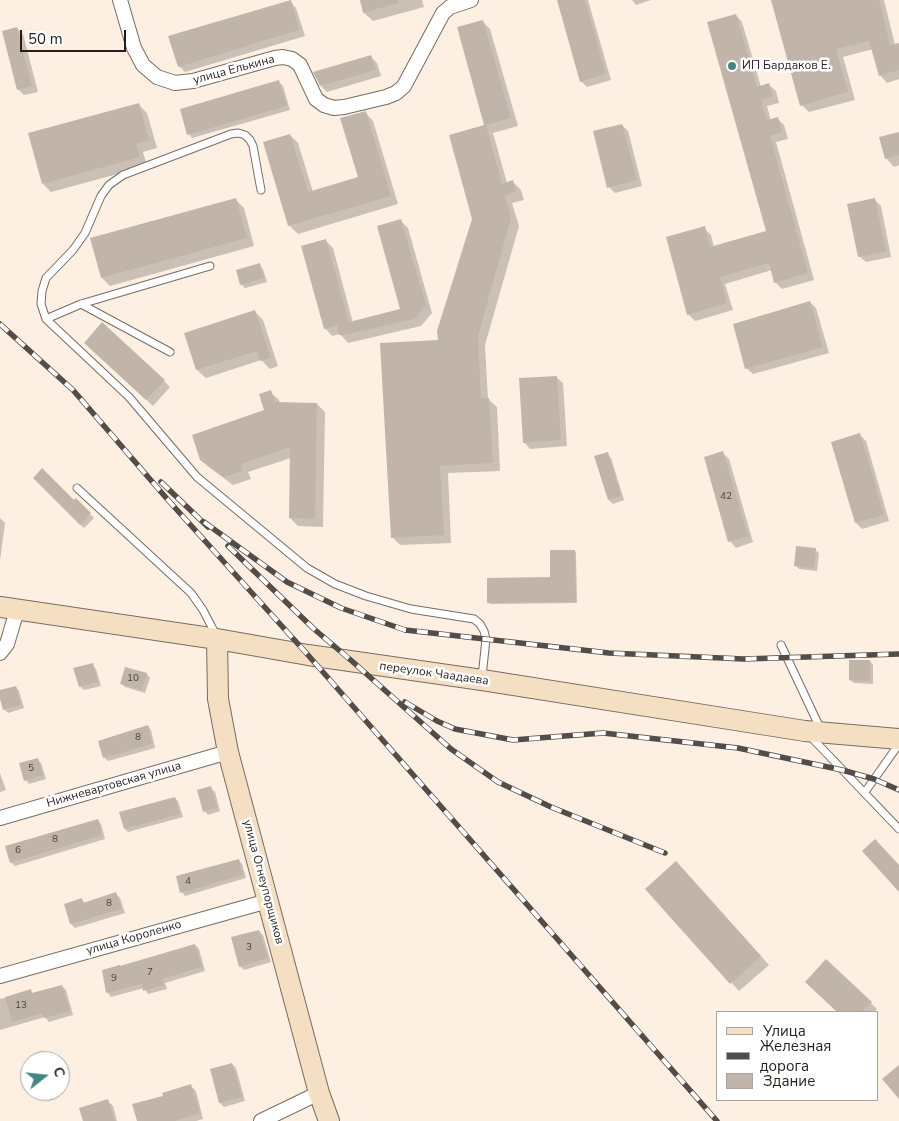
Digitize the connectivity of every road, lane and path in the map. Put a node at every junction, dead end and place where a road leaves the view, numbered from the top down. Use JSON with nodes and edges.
{"nodes":[{"id":1,"x":120,"y":0,"type":"edge"},
{"id":2,"x":471,"y":0,"type":"edge"},
{"id":3,"x":261,"y":190,"type":"dead end"},
{"id":4,"x":210,"y":266,"type":"dead end"},
{"id":5,"x":81,"y":304,"type":"junction"},
{"id":6,"x":46,"y":319,"type":"junction"},
{"id":7,"x":170,"y":352,"type":"dead end"},
{"id":8,"x":77,"y":488,"type":"dead end"},
{"id":9,"x":8,"y":608,"type":"edge"},
{"id":10,"x":217,"y":639,"type":"junction"},
{"id":11,"x":781,"y":645,"type":"dead end"},
{"id":12,"x":0,"y":653,"type":"edge"},
{"id":13,"x":482,"y":680,"type":"junction"},
{"id":14,"x":814,"y":732,"type":"junction"},
{"id":15,"x":899,"y":738,"type":"edge"},
{"id":16,"x":899,"y":744,"type":"edge"},
{"id":17,"x":228,"y":752,"type":"junction"},
{"id":18,"x":865,"y":792,"type":"junction"},
{"id":19,"x":0,"y":818,"type":"edge"},
{"id":20,"x":899,"y":829,"type":"edge"},
{"id":21,"x":268,"y":901,"type":"junction"},
{"id":22,"x":0,"y":976,"type":"edge"},
{"id":23,"x":319,"y":1094,"type":"junction"},
{"id":24,"x":261,"y":1121,"type":"edge"},
{"id":25,"x":329,"y":1121,"type":"edge"}],
"edges":[{"from":1,"to":2,"type":"street","name":"улица Елькина"},
{"from":3,"to":6,"type":"lane"},
{"from":4,"to":5,"type":"lane"},
{"from":5,"to":6,"type":"lane"},
{"from":5,"to":7,"type":"lane"},
{"from":6,"to":13,"type":"lane"},
{"from":8,"to":10,"type":"lane"},
{"from":9,"to":10,"type":"street","name":"переулок Чаадаева"},
{"from":9,"to":12,"type":"street","name":"переулок Чаадаева"},
{"from":10,"to":13,"type":"street","name":"переулок Чаадаева"},
{"from":10,"to":17,"type":"street","name":"улица Огнеупорщиков"},
{"from":11,"to":14,"type":"lane"},
{"from":13,"to":14,"type":"street","name":"переулок Чаадаева"},
{"from":14,"to":15,"type":"street","name":"переулок Чаадаева"},
{"from":14,"to":18,"type":"lane"},
{"from":16,"to":18,"type":"lane"},
{"from":17,"to":19,"type":"street","name":"Нижневартовская улица"},
{"from":17,"to":21,"type":"street","name":"улица Огнеупорщиков"},
{"from":18,"to":20,"type":"lane"},
{"from":21,"to":22,"type":"street","name":"улица Короленко"},
{"from":21,"to":23,"type":"street","name":"улица Огнеупорщиков"},
{"from":23,"to":24,"type":"street"},
{"from":23,"to":25,"type":"street","name":"улица Огнеупорщиков"}]}
